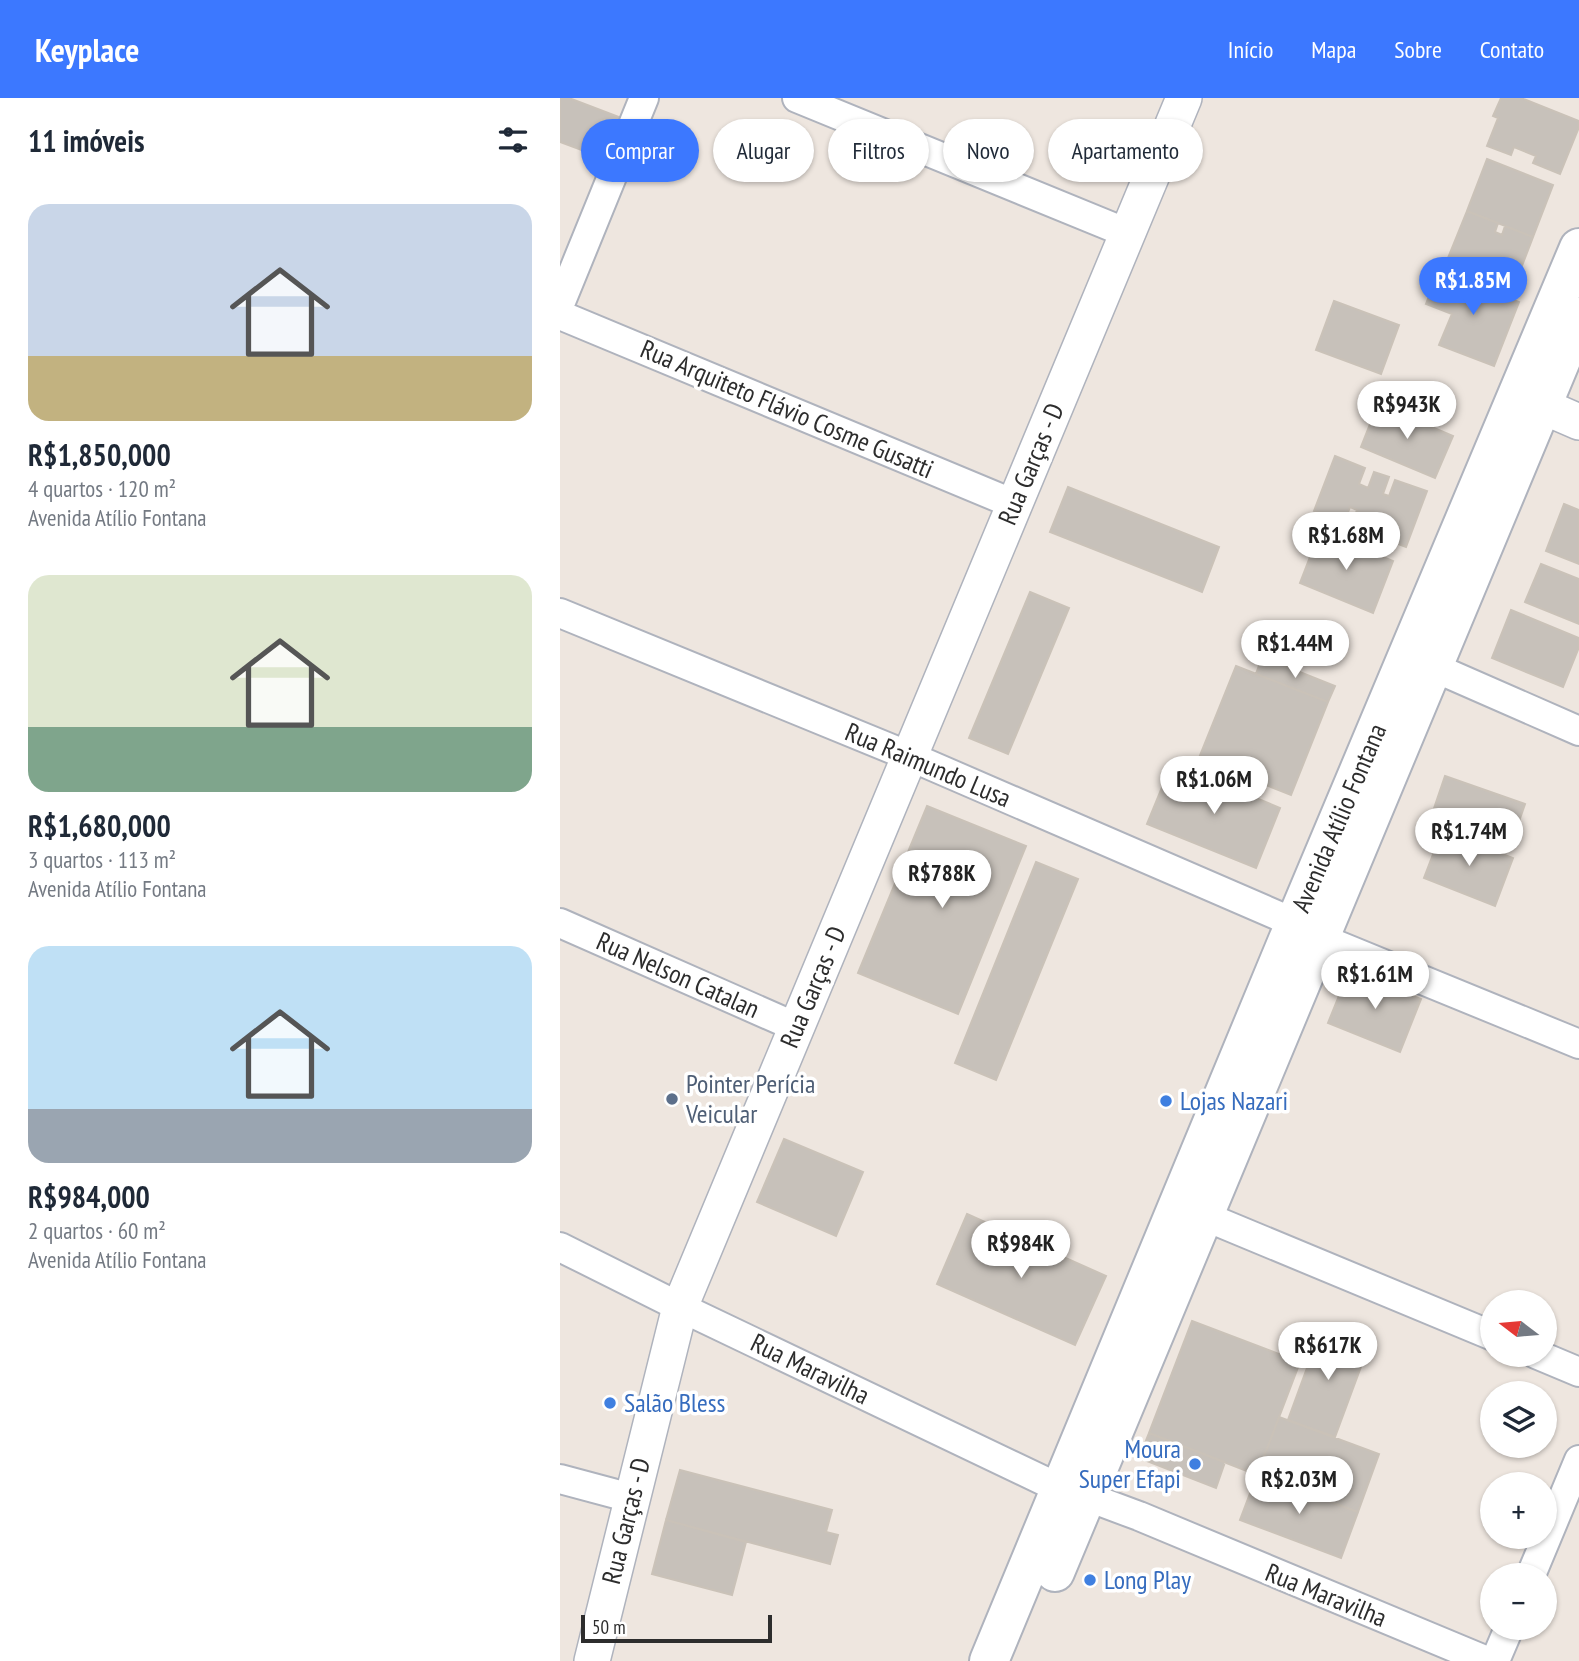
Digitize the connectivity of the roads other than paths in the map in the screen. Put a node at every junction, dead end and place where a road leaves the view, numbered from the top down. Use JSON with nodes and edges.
{"nodes":[{"id":1,"x":645,"y":98,"type":"edge"},
{"id":2,"x":797,"y":98,"type":"edge"},
{"id":3,"x":1184,"y":98,"type":"edge"},
{"id":4,"x":1127,"y":233,"type":"junction"},
{"id":5,"x":1579,"y":248,"type":"edge"},
{"id":6,"x":560,"y":304,"type":"edge"},
{"id":7,"x":560,"y":315,"type":"edge"},
{"id":8,"x":1579,"y":317,"type":"edge"},
{"id":9,"x":1529,"y":400,"type":"junction"},
{"id":10,"x":1579,"y":422,"type":"edge"},
{"id":11,"x":1014,"y":504,"type":"junction"},
{"id":12,"x":560,"y":613,"type":"edge"},
{"id":13,"x":1433,"y":667,"type":"junction"},
{"id":14,"x":1579,"y":731,"type":"edge"},
{"id":15,"x":909,"y":756,"type":"junction"},
{"id":16,"x":560,"y":923,"type":"edge"},
{"id":17,"x":1307,"y":930,"type":"junction"},
{"id":18,"x":796,"y":1027,"type":"junction"},
{"id":19,"x":1579,"y":1044,"type":"edge"},
{"id":20,"x":1203,"y":1216,"type":"junction"},
{"id":21,"x":566,"y":1251,"type":"edge"},
{"id":22,"x":680,"y":1307,"type":"junction"},
{"id":23,"x":1480,"y":1331,"type":"edge"},
{"id":24,"x":1558,"y":1363,"type":"edge"},
{"id":25,"x":1579,"y":1372,"type":"edge"},
{"id":26,"x":1579,"y":1460,"type":"edge"},
{"id":27,"x":560,"y":1479,"type":"edge"},
{"id":28,"x":1074,"y":1493,"type":"junction"},
{"id":29,"x":631,"y":1498,"type":"junction"},
{"id":30,"x":1536,"y":1563,"type":"edge"},
{"id":31,"x":1504,"y":1640,"type":"edge"},
{"id":32,"x":592,"y":1661,"type":"edge"},
{"id":33,"x":989,"y":1661,"type":"edge"},
{"id":34,"x":1018,"y":1661,"type":"edge"},
{"id":35,"x":1487,"y":1661,"type":"edge"},
{"id":36,"x":1495,"y":1661,"type":"edge"}],
"edges":[{"from":1,"to":6,"type":"street"},
{"from":2,"to":4,"type":"street"},
{"from":3,"to":4,"type":"street","name":"Rua Garças - D"},
{"from":4,"to":11,"type":"street","name":"Rua Garças - D"},
{"from":5,"to":9,"type":"main road","name":"Avenida Atílio Fontana"},
{"from":7,"to":11,"type":"street","name":"Rua Arquiteto Flávio Cosme Gusatti"},
{"from":8,"to":9,"type":"main road","name":"Avenida Atílio Fontana"},
{"from":9,"to":10,"type":"street"},
{"from":9,"to":13,"type":"main road","name":"Avenida Atílio Fontana"},
{"from":9,"to":17,"type":"main road","name":"Avenida Atílio Fontana"},
{"from":11,"to":15,"type":"street","name":"Rua Garças - D"},
{"from":12,"to":15,"type":"street","name":"Rua Raimundo Lusa"},
{"from":13,"to":14,"type":"street"},
{"from":13,"to":17,"type":"main road","name":"Avenida Atílio Fontana"},
{"from":15,"to":17,"type":"street","name":"Rua Raimundo Lusa"},
{"from":15,"to":18,"type":"street","name":"Rua Garças - D"},
{"from":16,"to":18,"type":"street","name":"Rua Nelson Catalan"},
{"from":17,"to":19,"type":"street","name":"Rua Raimundo Lusa"},
{"from":17,"to":20,"type":"main road","name":"Avenida Atílio Fontana"},
{"from":17,"to":28,"type":"main road","name":"Avenida Atílio Fontana"},
{"from":18,"to":22,"type":"street","name":"Rua Garças - D"},
{"from":20,"to":23,"type":"street"},
{"from":20,"to":28,"type":"main road","name":"Avenida Atílio Fontana"},
{"from":21,"to":22,"type":"street","name":"Rua Maravilha"},
{"from":22,"to":28,"type":"street","name":"Rua Maravilha"},
{"from":22,"to":29,"type":"street","name":"Rua Garças - D"},
{"from":24,"to":25,"type":"street"},
{"from":26,"to":30,"type":"street"},
{"from":27,"to":29,"type":"street"},
{"from":28,"to":33,"type":"main road","name":"Avenida Atílio Fontana"},
{"from":28,"to":34,"type":"main road","name":"Avenida Atílio Fontana"},
{"from":28,"to":35,"type":"street","name":"Rua Maravilha"},
{"from":29,"to":32,"type":"street","name":"Rua Garças - D"},
{"from":31,"to":36,"type":"street"}]}
